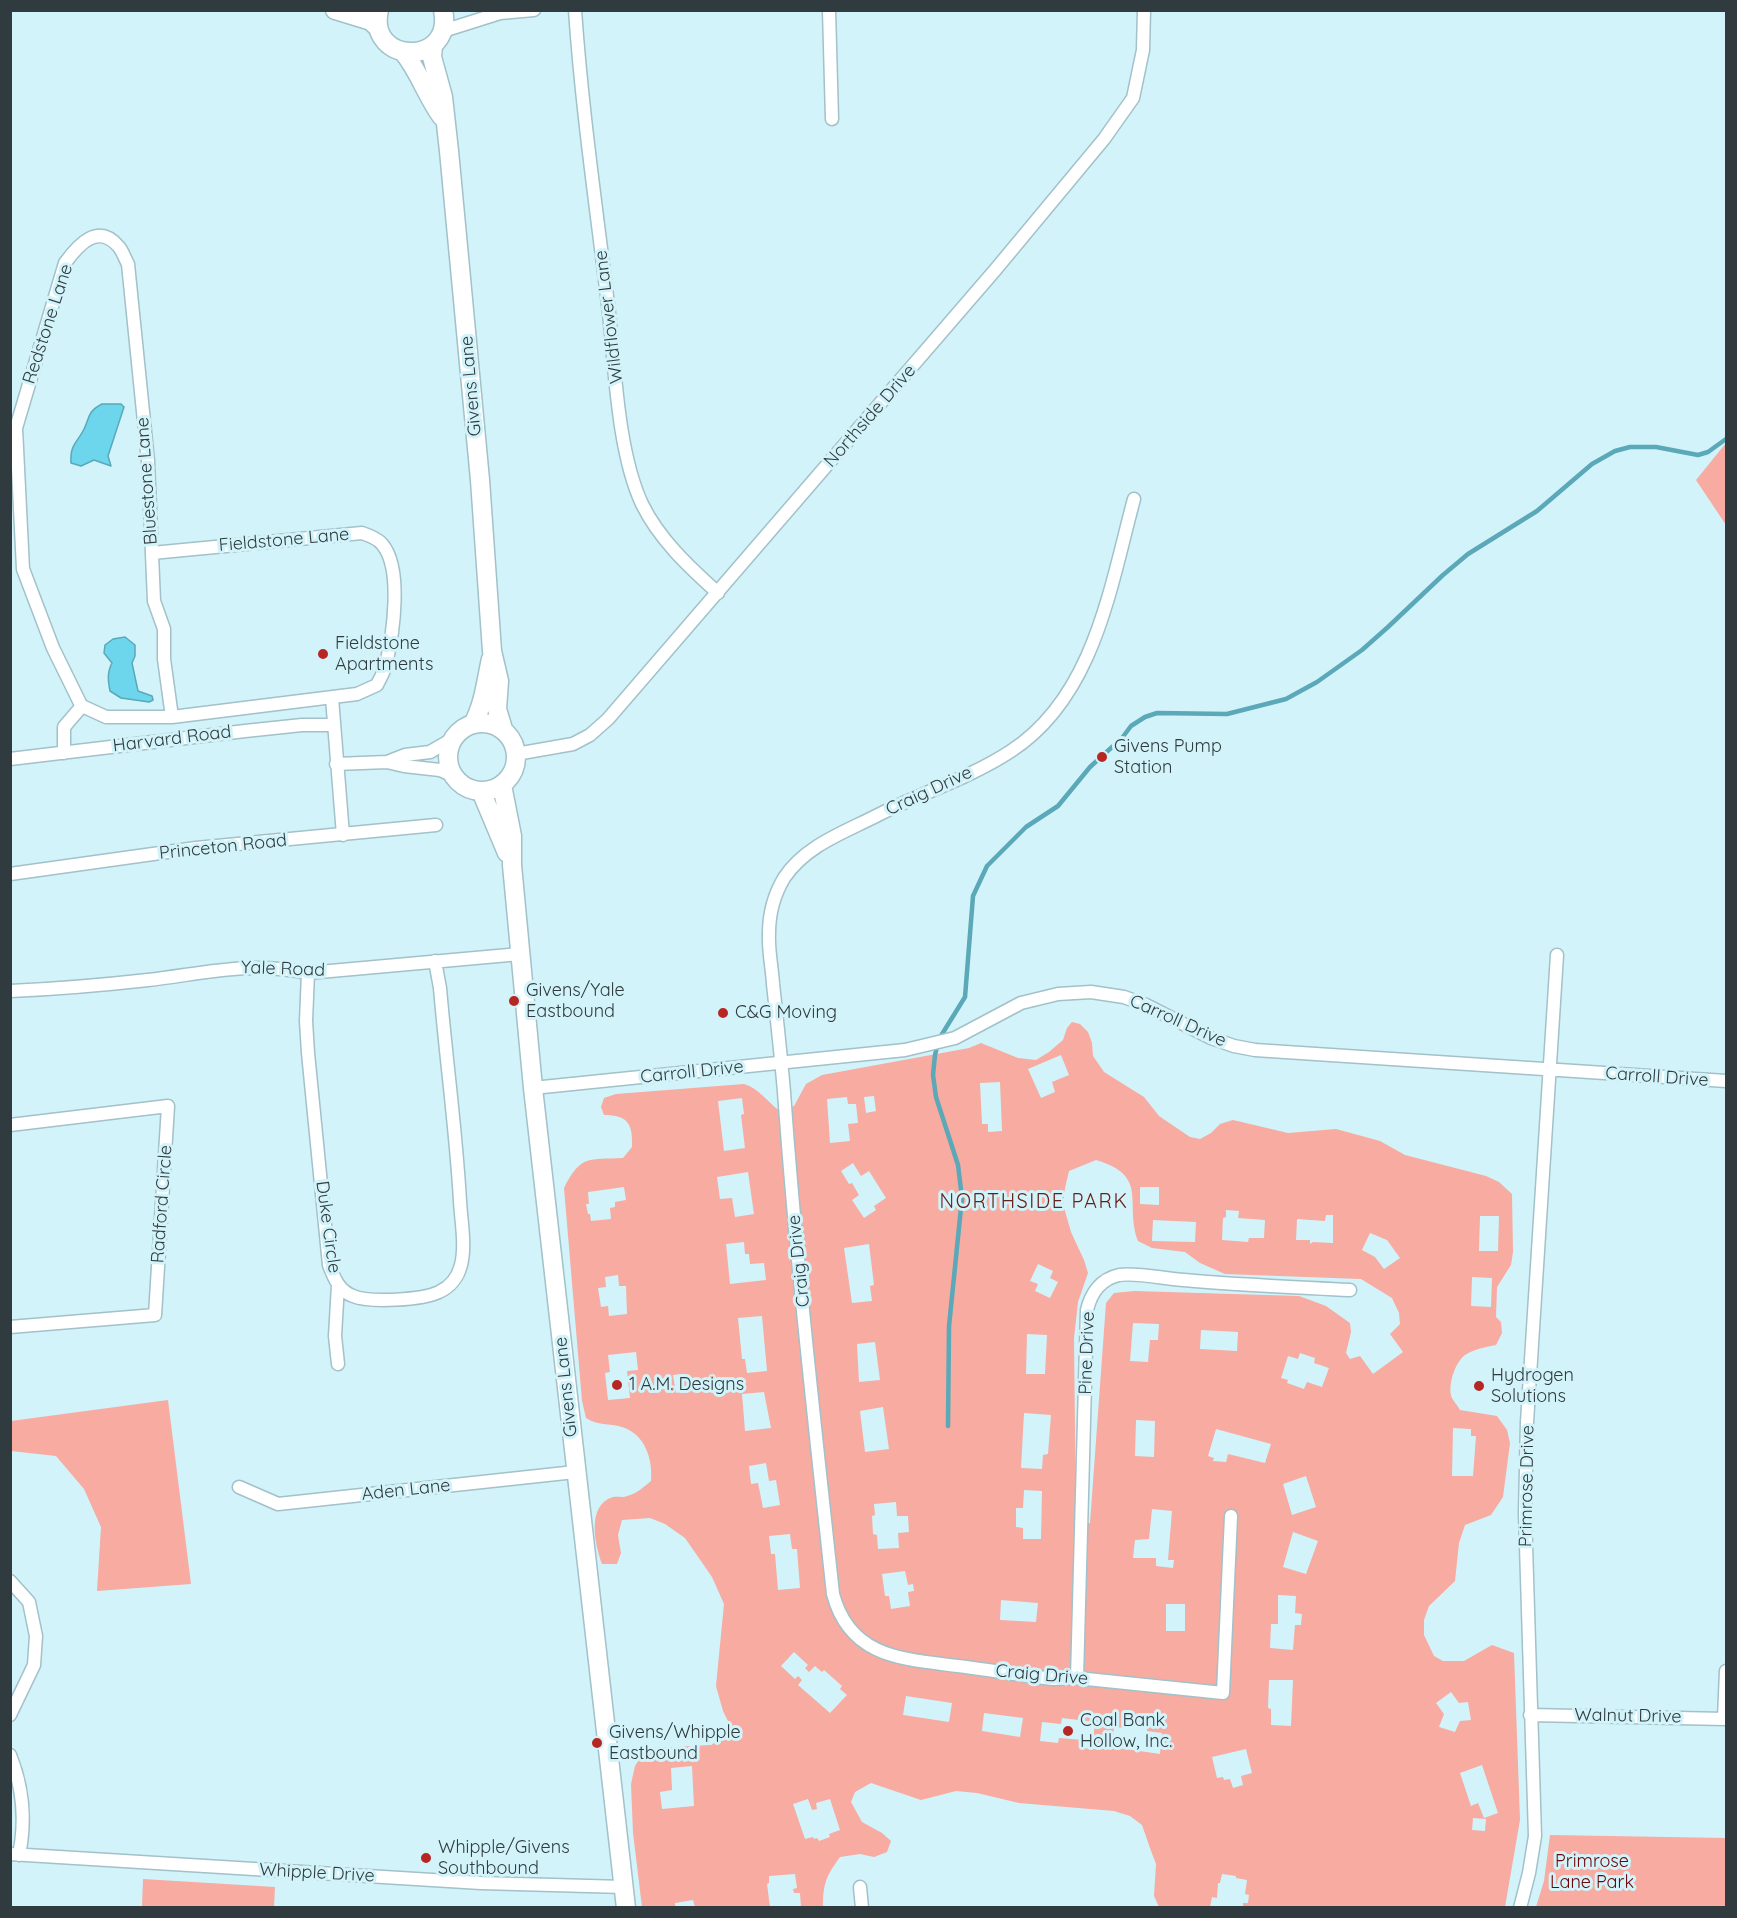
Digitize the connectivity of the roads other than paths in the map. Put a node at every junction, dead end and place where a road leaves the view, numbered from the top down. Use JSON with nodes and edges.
{"nodes":[{"id":1,"x":334,"y":10,"type":"edge"},
{"id":2,"x":443,"y":10,"type":"edge"},
{"id":3,"x":534,"y":10,"type":"edge"},
{"id":4,"x":575,"y":10,"type":"edge"},
{"id":5,"x":829,"y":10,"type":"edge"},
{"id":6,"x":1144,"y":10,"type":"edge"},
{"id":7,"x":497,"y":12,"type":"edge"},
{"id":8,"x":379,"y":19,"type":"edge"},
{"id":9,"x":438,"y":38,"type":"junction"},
{"id":10,"x":404,"y":52,"type":"junction"},
{"id":11,"x":832,"y":119,"type":"dead end"},
{"id":12,"x":445,"y":121,"type":"junction"},
{"id":13,"x":119,"y":247,"type":"joint"},
{"id":14,"x":1134,"y":499,"type":"dead end"},
{"id":15,"x":153,"y":553,"type":"junction"},
{"id":16,"x":718,"y":594,"type":"junction"},
{"id":17,"x":492,"y":651,"type":"junction"},
{"id":18,"x":332,"y":698,"type":"junction"},
{"id":19,"x":82,"y":706,"type":"junction"},
{"id":20,"x":172,"y":717,"type":"junction"},
{"id":21,"x":473,"y":724,"type":"junction"},
{"id":22,"x":333,"y":725,"type":"junction"},
{"id":23,"x":503,"y":729,"type":"junction"},
{"id":24,"x":454,"y":738,"type":"junction"},
{"id":25,"x":64,"y":753,"type":"junction"},
{"id":26,"x":516,"y":754,"type":"junction"},
{"id":27,"x":10,"y":759,"type":"edge"},
{"id":28,"x":387,"y":762,"type":"junction"},
{"id":29,"x":336,"y":764,"type":"junction"},
{"id":30,"x":454,"y":776,"type":"junction"},
{"id":31,"x":502,"y":785,"type":"junction"},
{"id":32,"x":481,"y":791,"type":"junction"},
{"id":33,"x":436,"y":825,"type":"dead end"},
{"id":34,"x":343,"y":835,"type":"junction"},
{"id":35,"x":512,"y":865,"type":"junction"},
{"id":36,"x":10,"y":874,"type":"edge"},
{"id":37,"x":520,"y":954,"type":"junction"},
{"id":38,"x":1557,"y":955,"type":"dead end"},
{"id":39,"x":435,"y":961,"type":"junction"},
{"id":40,"x":309,"y":973,"type":"junction"},
{"id":41,"x":10,"y":991,"type":"edge"},
{"id":42,"x":782,"y":1062,"type":"junction"},
{"id":43,"x":1549,"y":1070,"type":"junction"},
{"id":44,"x":1726,"y":1081,"type":"edge"},
{"id":45,"x":533,"y":1088,"type":"junction"},
{"id":46,"x":10,"y":1125,"type":"edge"},
{"id":47,"x":338,"y":1285,"type":"junction"},
{"id":48,"x":1350,"y":1290,"type":"dead end"},
{"id":49,"x":10,"y":1327,"type":"edge"},
{"id":50,"x":338,"y":1364,"type":"dead end"},
{"id":51,"x":575,"y":1472,"type":"junction"},
{"id":52,"x":239,"y":1487,"type":"dead end"},
{"id":53,"x":1231,"y":1516,"type":"dead end"},
{"id":54,"x":10,"y":1581,"type":"edge"},
{"id":55,"x":1726,"y":1671,"type":"edge"},
{"id":56,"x":1077,"y":1678,"type":"junction"},
{"id":57,"x":10,"y":1715,"type":"edge"},
{"id":58,"x":1530,"y":1715,"type":"junction"},
{"id":59,"x":1725,"y":1719,"type":"edge"},
{"id":60,"x":10,"y":1755,"type":"edge"},
{"id":61,"x":15,"y":1855,"type":"edge"},
{"id":62,"x":624,"y":1887,"type":"junction"},
{"id":63,"x":860,"y":1887,"type":"dead end"},
{"id":64,"x":626,"y":1908,"type":"edge"},
{"id":65,"x":861,"y":1908,"type":"edge"},
{"id":66,"x":1520,"y":1908,"type":"edge"}],
"edges":[{"from":1,"to":8,"type":"street"},
{"from":2,"to":9,"type":"street","name":"Givens Lane"},
{"from":3,"to":7,"type":"street"},
{"from":4,"to":16,"type":"street","name":"Wildflower Lane"},
{"from":5,"to":11,"type":"street"},
{"from":6,"to":16,"type":"street","name":"Northside Drive"},
{"from":7,"to":9,"type":"street"},
{"from":8,"to":10,"type":"street","name":"Givens Lane"},
{"from":9,"to":10,"type":"street"},
{"from":9,"to":12,"type":"street","name":"Givens Lane"},
{"from":10,"to":12,"type":"street","name":"Givens Lane"},
{"from":12,"to":17,"type":"street","name":"Givens Lane"},
{"from":13,"to":15,"type":"street","name":"Bluestone Lane"},
{"from":13,"to":19,"type":"street","name":"Redstone Lane"},
{"from":14,"to":42,"type":"street","name":"Craig Drive"},
{"from":15,"to":18,"type":"street","name":"Fieldstone Lane"},
{"from":15,"to":20,"type":"street","name":"Bluestone Lane"},
{"from":16,"to":26,"type":"street","name":"Northside Drive"},
{"from":17,"to":21,"type":"street","name":"Givens Lane"},
{"from":17,"to":23,"type":"street","name":"Givens Lane"},
{"from":18,"to":20,"type":"street","name":"Fieldstone Lane"},
{"from":18,"to":22,"type":"street"},
{"from":19,"to":20,"type":"street"},
{"from":19,"to":25,"type":"street"},
{"from":21,"to":23,"type":"street"},
{"from":21,"to":24,"type":"street"},
{"from":22,"to":25,"type":"street","name":"Harvard Road"},
{"from":22,"to":29,"type":"street"},
{"from":23,"to":26,"type":"street"},
{"from":24,"to":28,"type":"street"},
{"from":24,"to":30,"type":"street"},
{"from":25,"to":27,"type":"street","name":"Harvard Road"},
{"from":26,"to":31,"type":"street"},
{"from":28,"to":29,"type":"street"},
{"from":28,"to":30,"type":"street"},
{"from":29,"to":34,"type":"street"},
{"from":30,"to":32,"type":"street"},
{"from":31,"to":32,"type":"street"},
{"from":31,"to":35,"type":"street","name":"Givens Lane"},
{"from":32,"to":35,"type":"street","name":"Givens Lane"},
{"from":33,"to":34,"type":"street","name":"Princeton Road"},
{"from":34,"to":36,"type":"street","name":"Princeton Road"},
{"from":35,"to":37,"type":"street","name":"Givens Lane"},
{"from":37,"to":39,"type":"street","name":"Yale Road"},
{"from":37,"to":45,"type":"street","name":"Givens Lane"},
{"from":38,"to":43,"type":"street","name":"Primrose Drive"},
{"from":39,"to":40,"type":"street","name":"Yale Road"},
{"from":39,"to":47,"type":"street","name":"Duke Circle"},
{"from":40,"to":41,"type":"street","name":"Yale Road"},
{"from":40,"to":47,"type":"street","name":"Duke Circle"},
{"from":42,"to":43,"type":"street","name":"Carroll Drive"},
{"from":42,"to":45,"type":"street","name":"Carroll Drive"},
{"from":42,"to":56,"type":"street","name":"Craig Drive"},
{"from":43,"to":44,"type":"street","name":"Carroll Drive"},
{"from":43,"to":58,"type":"street","name":"Primrose Drive"},
{"from":45,"to":51,"type":"street","name":"Givens Lane"},
{"from":46,"to":49,"type":"street","name":"Radford Circle"},
{"from":47,"to":50,"type":"street"},
{"from":48,"to":56,"type":"street","name":"Pine Drive"},
{"from":51,"to":52,"type":"street","name":"Aden Lane"},
{"from":51,"to":62,"type":"street","name":"Givens Lane"},
{"from":53,"to":56,"type":"street","name":"Craig Drive"},
{"from":54,"to":57,"type":"street"},
{"from":55,"to":59,"type":"street"},
{"from":58,"to":59,"type":"street","name":"Walnut Drive"},
{"from":58,"to":66,"type":"street","name":"Primrose Drive"},
{"from":60,"to":61,"type":"street"},
{"from":61,"to":62,"type":"street","name":"Whipple Drive"},
{"from":62,"to":64,"type":"street","name":"Givens Lane"},
{"from":63,"to":65,"type":"street"}]}
